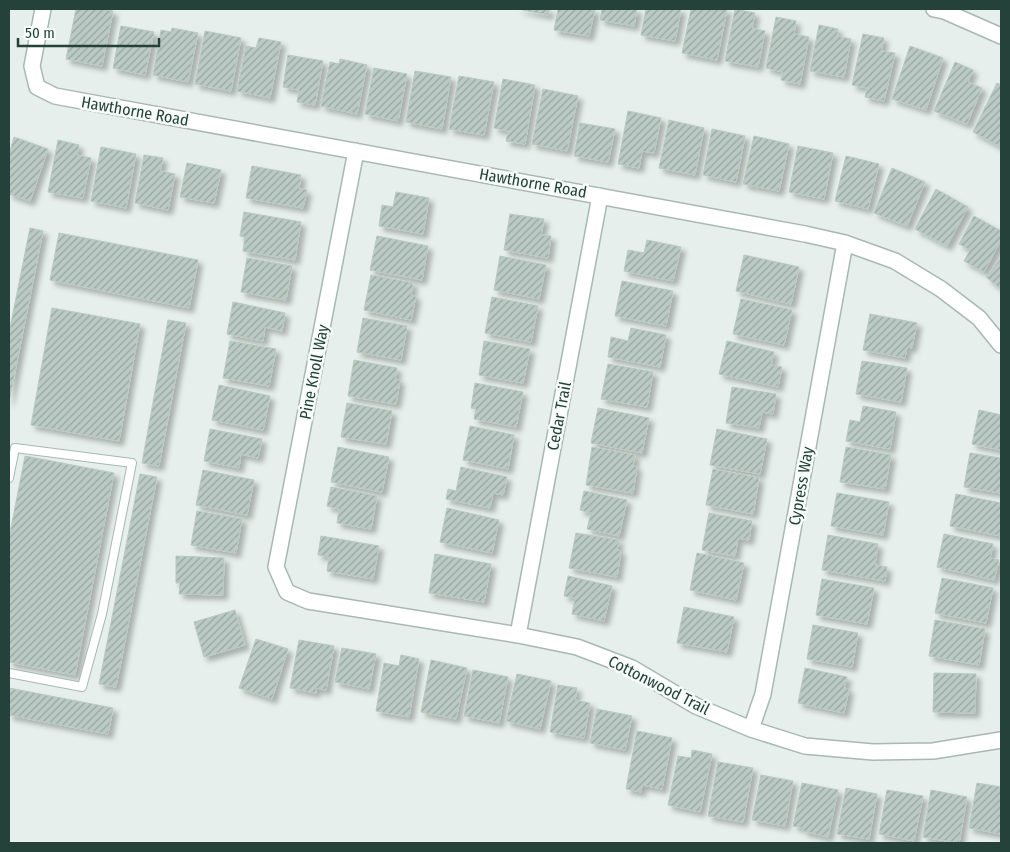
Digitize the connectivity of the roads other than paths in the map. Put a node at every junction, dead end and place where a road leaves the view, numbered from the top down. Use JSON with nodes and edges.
{"nodes":[{"id":1,"x":44,"y":9,"type":"edge"},
{"id":2,"x":934,"y":9,"type":"edge"},
{"id":3,"x":1001,"y":36,"type":"edge"},
{"id":4,"x":356,"y":151,"type":"junction"},
{"id":5,"x":600,"y":196,"type":"junction"},
{"id":6,"x":845,"y":243,"type":"junction"},
{"id":7,"x":1001,"y":345,"type":"edge"},
{"id":8,"x":9,"y":478,"type":"edge"},
{"id":9,"x":288,"y":592,"type":"joint"},
{"id":10,"x":518,"y":635,"type":"junction"},
{"id":11,"x":9,"y":673,"type":"edge"},
{"id":12,"x":751,"y":729,"type":"junction"},
{"id":13,"x":1001,"y":740,"type":"edge"}],
"edges":[{"from":1,"to":4,"type":"street","name":"Hawthorne Road"},
{"from":2,"to":3,"type":"street"},
{"from":4,"to":5,"type":"street","name":"Hawthorne Road"},
{"from":4,"to":9,"type":"street","name":"Pine Knoll Way"},
{"from":5,"to":6,"type":"street","name":"Hawthorne Road"},
{"from":5,"to":10,"type":"street","name":"Cedar Trail"},
{"from":6,"to":7,"type":"street","name":"Hawthorne Road"},
{"from":6,"to":12,"type":"street","name":"Cypress Way"},
{"from":8,"to":11,"type":"lane"},
{"from":9,"to":10,"type":"street","name":"Cottonwood Trail"},
{"from":10,"to":12,"type":"street","name":"Cottonwood Trail"},
{"from":12,"to":13,"type":"street","name":"Cottonwood Trail"}]}
